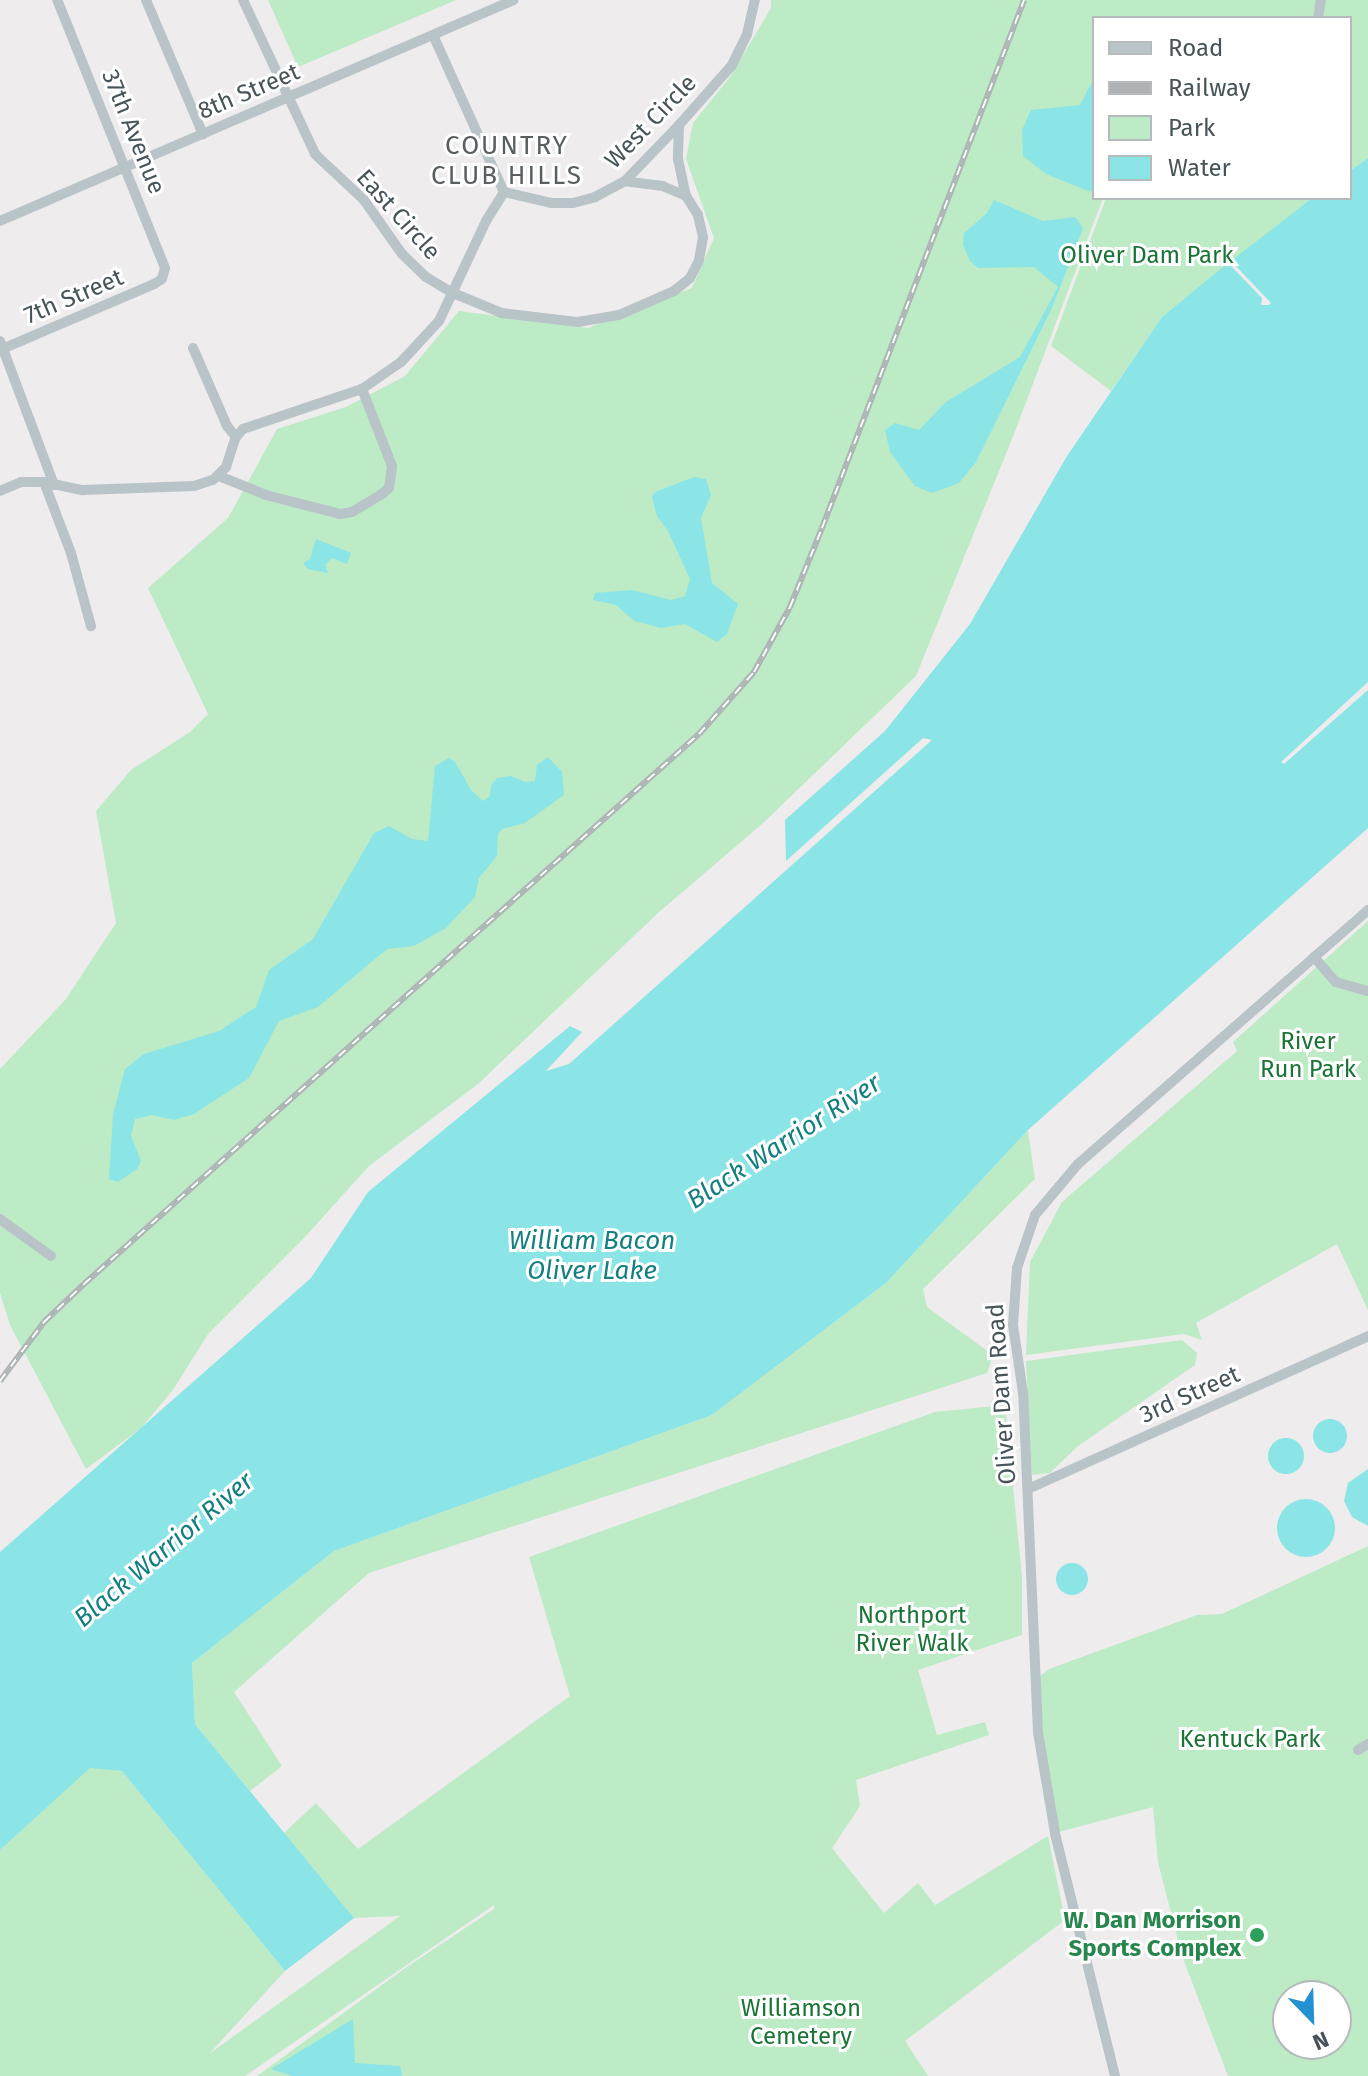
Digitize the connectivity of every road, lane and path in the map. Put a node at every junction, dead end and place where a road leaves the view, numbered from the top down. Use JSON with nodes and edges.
{"nodes":[{"id":1,"x":57,"y":0,"type":"edge"},
{"id":2,"x":146,"y":0,"type":"edge"},
{"id":3,"x":243,"y":0,"type":"edge"},
{"id":4,"x":514,"y":0,"type":"edge"},
{"id":5,"x":755,"y":0,"type":"edge"},
{"id":6,"x":433,"y":35,"type":"junction"},
{"id":7,"x":288,"y":97,"type":"junction"},
{"id":8,"x":679,"y":125,"type":"junction"},
{"id":9,"x":203,"y":134,"type":"junction"},
{"id":10,"x":126,"y":167,"type":"junction"},
{"id":11,"x":625,"y":181,"type":"junction"},
{"id":12,"x":504,"y":192,"type":"junction"},
{"id":13,"x":686,"y":196,"type":"junction"},
{"id":14,"x":0,"y":221,"type":"edge"},
{"id":15,"x":162,"y":279,"type":"joint"},
{"id":16,"x":453,"y":293,"type":"junction"},
{"id":17,"x":1,"y":347,"type":"edge"},
{"id":18,"x":193,"y":348,"type":"dead end"},
{"id":19,"x":362,"y":389,"type":"junction"},
{"id":20,"x":236,"y":437,"type":"junction"},
{"id":21,"x":219,"y":476,"type":"junction"},
{"id":22,"x":49,"y":483,"type":"junction"},
{"id":23,"x":0,"y":491,"type":"edge"},
{"id":24,"x":91,"y":626,"type":"dead end"},
{"id":25,"x":1368,"y":910,"type":"edge"},
{"id":26,"x":1314,"y":957,"type":"junction"},
{"id":27,"x":1368,"y":991,"type":"edge"},
{"id":28,"x":0,"y":1219,"type":"edge"},
{"id":29,"x":51,"y":1256,"type":"dead end"},
{"id":30,"x":1368,"y":1336,"type":"edge"},
{"id":31,"x":1028,"y":1489,"type":"junction"},
{"id":32,"x":1115,"y":2076,"type":"edge"}],
"edges":[{"from":1,"to":10,"type":"street","name":"37th Avenue"},
{"from":2,"to":9,"type":"street"},
{"from":3,"to":7,"type":"street","name":"East Circle"},
{"from":4,"to":6,"type":"street","name":"8th Street"},
{"from":5,"to":8,"type":"street","name":"West Circle"},
{"from":6,"to":7,"type":"street","name":"8th Street"},
{"from":6,"to":12,"type":"street"},
{"from":7,"to":9,"type":"street","name":"8th Street"},
{"from":7,"to":16,"type":"street","name":"East Circle"},
{"from":8,"to":11,"type":"street","name":"West Circle"},
{"from":8,"to":13,"type":"street","name":"East Circle"},
{"from":9,"to":10,"type":"street","name":"8th Street"},
{"from":10,"to":14,"type":"street","name":"8th Street"},
{"from":10,"to":15,"type":"street","name":"37th Avenue"},
{"from":11,"to":12,"type":"street","name":"West Circle"},
{"from":11,"to":13,"type":"street"},
{"from":12,"to":16,"type":"street"},
{"from":13,"to":16,"type":"street","name":"East Circle"},
{"from":15,"to":17,"type":"street","name":"7th Street"},
{"from":16,"to":19,"type":"street"},
{"from":17,"to":22,"type":"street"},
{"from":18,"to":20,"type":"street"},
{"from":19,"to":20,"type":"street"},
{"from":19,"to":21,"type":"street"},
{"from":20,"to":21,"type":"street"},
{"from":21,"to":22,"type":"street"},
{"from":22,"to":23,"type":"street"},
{"from":22,"to":24,"type":"street"},
{"from":25,"to":26,"type":"street","name":"Oliver Dam Road"},
{"from":26,"to":27,"type":"street"},
{"from":26,"to":31,"type":"street","name":"Oliver Dam Road"},
{"from":28,"to":29,"type":"street"},
{"from":30,"to":31,"type":"street","name":"3rd Street"},
{"from":31,"to":32,"type":"street","name":"Oliver Dam Road"}]}
